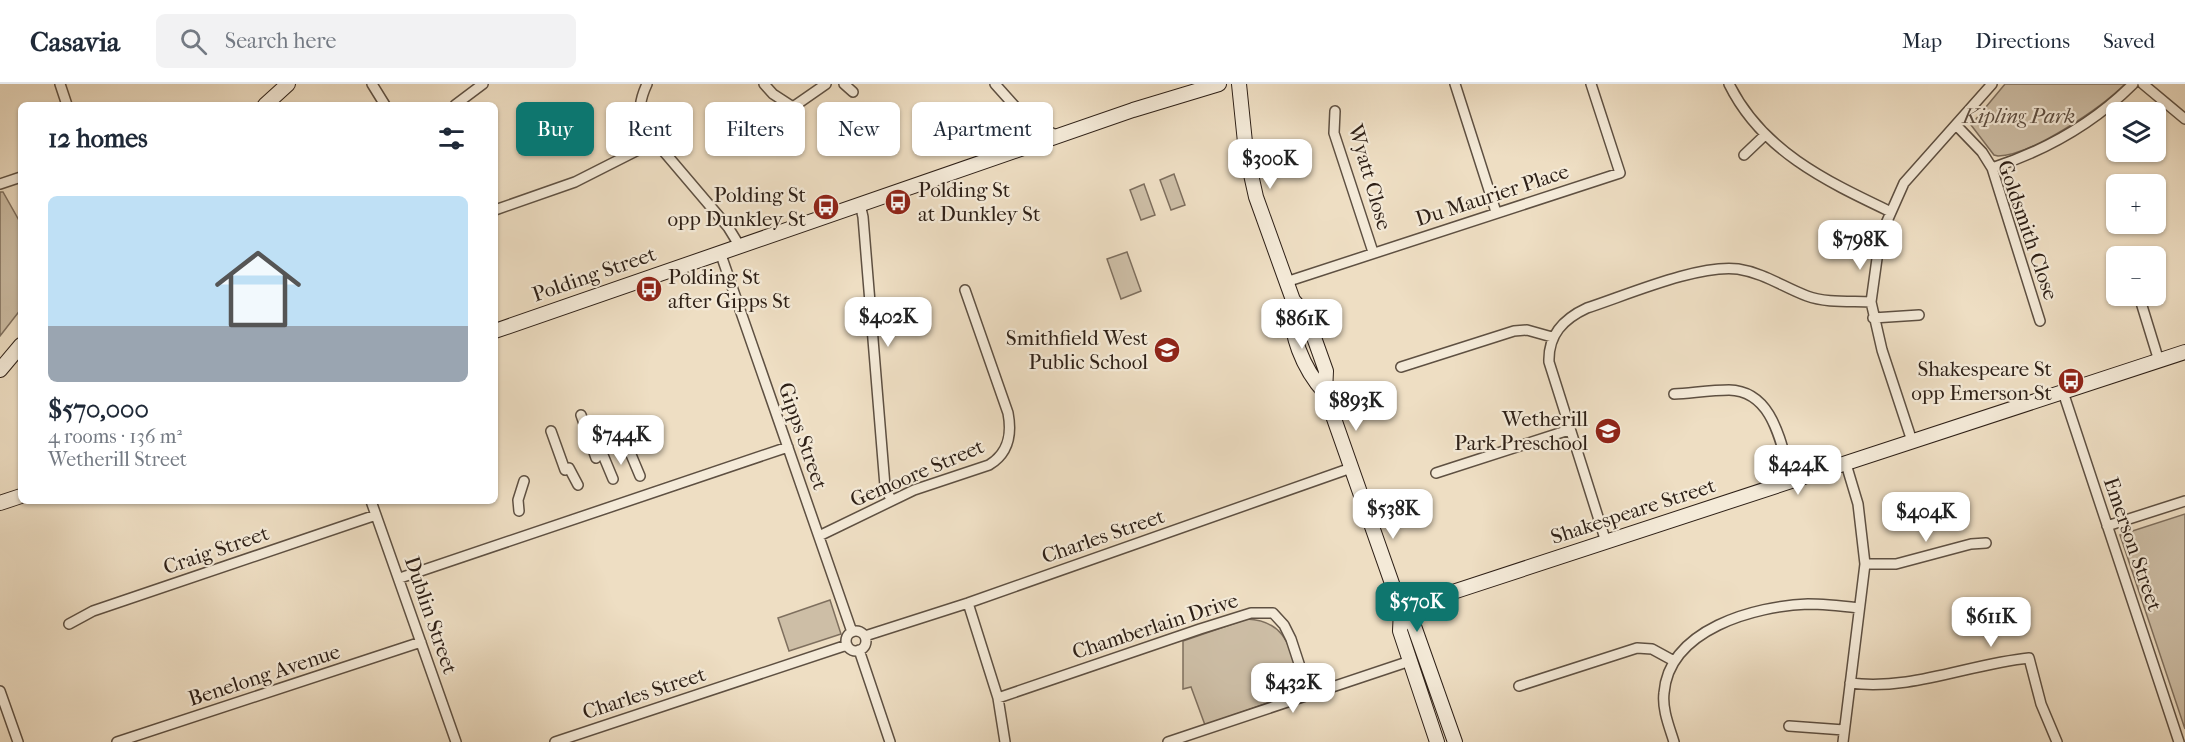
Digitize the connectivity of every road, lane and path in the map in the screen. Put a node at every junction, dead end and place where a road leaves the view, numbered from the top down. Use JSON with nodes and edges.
{"nodes":[{"id":1,"x":60,"y":84,"type":"edge"},
{"id":2,"x":288,"y":84,"type":"edge"},
{"id":3,"x":372,"y":84,"type":"edge"},
{"id":4,"x":483,"y":84,"type":"edge"},
{"id":5,"x":647,"y":84,"type":"edge"},
{"id":6,"x":764,"y":84,"type":"edge"},
{"id":7,"x":826,"y":84,"type":"edge"},
{"id":8,"x":844,"y":84,"type":"edge"},
{"id":9,"x":995,"y":84,"type":"edge"},
{"id":10,"x":1219,"y":84,"type":"edge"},
{"id":11,"x":1239,"y":84,"type":"edge"},
{"id":12,"x":1455,"y":84,"type":"edge"},
{"id":13,"x":1591,"y":84,"type":"edge"},
{"id":14,"x":1729,"y":84,"type":"edge"},
{"id":15,"x":2133,"y":84,"type":"edge"},
{"id":16,"x":2144,"y":84,"type":"edge"},
{"id":17,"x":1988,"y":86,"type":"edge"},
{"id":18,"x":853,"y":92,"type":"dead end"},
{"id":19,"x":66,"y":102,"type":"edge"},
{"id":20,"x":267,"y":102,"type":"edge"},
{"id":21,"x":383,"y":102,"type":"edge"},
{"id":22,"x":458,"y":102,"type":"edge"},
{"id":23,"x":640,"y":102,"type":"edge"},
{"id":24,"x":1011,"y":102,"type":"edge"},
{"id":25,"x":1335,"y":111,"type":"dead end"},
{"id":26,"x":2185,"y":119,"type":"edge"},
{"id":27,"x":1956,"y":125,"type":"junction"},
{"id":28,"x":1053,"y":134,"type":"edge"},
{"id":29,"x":1765,"y":135,"type":"junction"},
{"id":30,"x":1058,"y":136,"type":"junction"},
{"id":31,"x":1053,"y":138,"type":"edge"},
{"id":32,"x":1744,"y":155,"type":"dead end"},
{"id":33,"x":626,"y":156,"type":"edge"},
{"id":34,"x":666,"y":156,"type":"edge"},
{"id":35,"x":1000,"y":156,"type":"edge"},
{"id":36,"x":1992,"y":168,"type":"junction"},
{"id":37,"x":18,"y":178,"type":"edge"},
{"id":38,"x":0,"y":184,"type":"edge"},
{"id":39,"x":860,"y":204,"type":"junction"},
{"id":40,"x":498,"y":209,"type":"edge"},
{"id":41,"x":1496,"y":212,"type":"junction"},
{"id":42,"x":1891,"y":212,"type":"junction"},
{"id":43,"x":739,"y":245,"type":"junction"},
{"id":44,"x":720,"y":252,"type":"junction"},
{"id":45,"x":1373,"y":252,"type":"junction"},
{"id":46,"x":1286,"y":282,"type":"junction"},
{"id":47,"x":965,"y":290,"type":"dead end"},
{"id":48,"x":1871,"y":302,"type":"junction"},
{"id":49,"x":2142,"y":306,"type":"edge"},
{"id":50,"x":1918,"y":315,"type":"dead end"},
{"id":51,"x":1873,"y":318,"type":"junction"},
{"id":52,"x":2040,"y":321,"type":"dead end"},
{"id":53,"x":498,"y":330,"type":"edge"},
{"id":54,"x":1552,"y":337,"type":"junction"},
{"id":55,"x":18,"y":348,"type":"edge"},
{"id":56,"x":2185,"y":352,"type":"edge"},
{"id":57,"x":2159,"y":361,"type":"junction"},
{"id":58,"x":1401,"y":367,"type":"dead end"},
{"id":59,"x":0,"y":369,"type":"edge"},
{"id":60,"x":2062,"y":392,"type":"junction"},
{"id":61,"x":1674,"y":394,"type":"dead end"},
{"id":62,"x":581,"y":415,"type":"dead end"},
{"id":63,"x":1569,"y":430,"type":"junction"},
{"id":64,"x":551,"y":431,"type":"dead end"},
{"id":65,"x":1912,"y":441,"type":"junction"},
{"id":66,"x":627,"y":445,"type":"dead end"},
{"id":67,"x":788,"y":447,"type":"junction"},
{"id":68,"x":1845,"y":464,"type":"junction"},
{"id":69,"x":1351,"y":468,"type":"junction"},
{"id":70,"x":1436,"y":473,"type":"dead end"},
{"id":71,"x":640,"y":476,"type":"dead end"},
{"id":72,"x":613,"y":479,"type":"dead end"},
{"id":73,"x":524,"y":481,"type":"dead end"},
{"id":74,"x":1792,"y":481,"type":"junction"},
{"id":75,"x":578,"y":485,"type":"dead end"},
{"id":76,"x":18,"y":497,"type":"edge"},
{"id":77,"x":891,"y":500,"type":"junction"},
{"id":78,"x":2185,"y":501,"type":"edge"},
{"id":79,"x":0,"y":503,"type":"edge"},
{"id":80,"x":372,"y":504,"type":"edge"},
{"id":81,"x":519,"y":511,"type":"dead end"},
{"id":82,"x":376,"y":515,"type":"junction"},
{"id":83,"x":2107,"y":526,"type":"junction"},
{"id":84,"x":819,"y":536,"type":"junction"},
{"id":85,"x":1606,"y":542,"type":"junction"},
{"id":86,"x":1986,"y":543,"type":"dead end"},
{"id":87,"x":1865,"y":564,"type":"junction"},
{"id":88,"x":400,"y":578,"type":"junction"},
{"id":89,"x":968,"y":603,"type":"junction"},
{"id":90,"x":1859,"y":608,"type":"junction"},
{"id":91,"x":1401,"y":609,"type":"junction"},
{"id":92,"x":69,"y":624,"type":"dead end"},
{"id":93,"x":852,"y":632,"type":"junction"},
{"id":94,"x":865,"y":636,"type":"junction"},
{"id":95,"x":421,"y":642,"type":"junction"},
{"id":96,"x":848,"y":645,"type":"junction"},
{"id":97,"x":859,"y":650,"type":"junction"},
{"id":98,"x":1410,"y":661,"type":"junction"},
{"id":99,"x":1674,"y":661,"type":"junction"},
{"id":100,"x":1850,"y":683,"type":"junction"},
{"id":101,"x":1519,"y":686,"type":"dead end"},
{"id":102,"x":0,"y":691,"type":"edge"},
{"id":103,"x":1309,"y":694,"type":"junction"},
{"id":104,"x":998,"y":698,"type":"junction"},
{"id":105,"x":1789,"y":726,"type":"dead end"},
{"id":106,"x":1844,"y":730,"type":"junction"},
{"id":107,"x":18,"y":742,"type":"edge"},
{"id":108,"x":117,"y":742,"type":"edge"},
{"id":109,"x":456,"y":742,"type":"edge"},
{"id":110,"x":555,"y":742,"type":"edge"},
{"id":111,"x":890,"y":742,"type":"edge"},
{"id":112,"x":1005,"y":742,"type":"edge"},
{"id":113,"x":1168,"y":742,"type":"edge"},
{"id":114,"x":1437,"y":742,"type":"edge"},
{"id":115,"x":1455,"y":742,"type":"edge"},
{"id":116,"x":1674,"y":742,"type":"edge"},
{"id":117,"x":1843,"y":742,"type":"edge"},
{"id":118,"x":2057,"y":742,"type":"edge"},
{"id":119,"x":2179,"y":742,"type":"edge"}],
"edges":[{"from":1,"to":19,"type":"street"},
{"from":2,"to":20,"type":"main road"},
{"from":3,"to":21,"type":"street"},
{"from":4,"to":22,"type":"street"},
{"from":5,"to":23,"type":"street"},
{"from":6,"to":7,"type":"street"},
{"from":8,"to":18,"type":"street"},
{"from":9,"to":24,"type":"street"},
{"from":10,"to":30,"type":"main road","name":"Polding Street"},
{"from":11,"to":46,"type":"main road"},
{"from":12,"to":41,"type":"street"},
{"from":13,"to":41,"type":"street","name":"Du Maurier Place"},
{"from":14,"to":29,"type":"street"},
{"from":15,"to":36,"type":"street"},
{"from":16,"to":26,"type":"street"},
{"from":17,"to":27,"type":"street"},
{"from":25,"to":45,"type":"street","name":"Wyatt Close"},
{"from":27,"to":36,"type":"street","name":"Goldsmith Close"},
{"from":27,"to":42,"type":"street"},
{"from":28,"to":30,"type":"street"},
{"from":29,"to":32,"type":"street"},
{"from":29,"to":42,"type":"street"},
{"from":30,"to":31,"type":"main road","name":"Polding Street"},
{"from":33,"to":40,"type":"street"},
{"from":34,"to":43,"type":"street"},
{"from":35,"to":39,"type":"main road","name":"Polding Street"},
{"from":36,"to":52,"type":"street","name":"Goldsmith Close"},
{"from":37,"to":38,"type":"street"},
{"from":39,"to":43,"type":"main road","name":"Polding Street"},
{"from":39,"to":77,"type":"street"},
{"from":41,"to":45,"type":"street","name":"Du Maurier Place"},
{"from":42,"to":48,"type":"street"},
{"from":43,"to":44,"type":"main road","name":"Polding Street"},
{"from":44,"to":53,"type":"main road","name":"Polding Street"},
{"from":44,"to":67,"type":"street","name":"Gipps Street"},
{"from":45,"to":46,"type":"street","name":"Du Maurier Place"},
{"from":46,"to":69,"type":"main road"},
{"from":47,"to":77,"type":"street","name":"Gemoore Street"},
{"from":48,"to":51,"type":"street"},
{"from":48,"to":54,"type":"street"},
{"from":49,"to":57,"type":"street"},
{"from":50,"to":51,"type":"street"},
{"from":51,"to":65,"type":"street"},
{"from":54,"to":58,"type":"street"},
{"from":54,"to":63,"type":"street"},
{"from":55,"to":59,"type":"main road"},
{"from":56,"to":57,"type":"main road","name":"Shakespeare Street"},
{"from":57,"to":60,"type":"main road","name":"Shakespeare Street"},
{"from":60,"to":65,"type":"main road","name":"Shakespeare Street"},
{"from":60,"to":83,"type":"street","name":"Emerson Street"},
{"from":61,"to":74,"type":"street"},
{"from":62,"to":72,"type":"street"},
{"from":63,"to":70,"type":"street"},
{"from":63,"to":85,"type":"street"},
{"from":64,"to":75,"type":"street"},
{"from":65,"to":68,"type":"main road","name":"Shakespeare Street"},
{"from":66,"to":71,"type":"street"},
{"from":67,"to":84,"type":"street","name":"Gipps Street"},
{"from":67,"to":88,"type":"street"},
{"from":68,"to":74,"type":"main road","name":"Shakespeare Street"},
{"from":68,"to":87,"type":"street"},
{"from":69,"to":89,"type":"street","name":"Charles Street"},
{"from":69,"to":91,"type":"main road"},
{"from":73,"to":81,"type":"street"},
{"from":74,"to":85,"type":"main road","name":"Shakespeare Street"},
{"from":76,"to":79,"type":"main road"},
{"from":77,"to":84,"type":"street","name":"Gemoore Street"},
{"from":78,"to":83,"type":"street"},
{"from":80,"to":82,"type":"street","name":"Dublin Street"},
{"from":82,"to":88,"type":"street","name":"Dublin Street"},
{"from":82,"to":92,"type":"street","name":"Craig Street"},
{"from":83,"to":119,"type":"street","name":"Emerson Street"},
{"from":84,"to":93,"type":"street","name":"Gipps Street"},
{"from":85,"to":91,"type":"main road","name":"Shakespeare Street"},
{"from":86,"to":87,"type":"street"},
{"from":87,"to":90,"type":"street"},
{"from":88,"to":95,"type":"street","name":"Dublin Street"},
{"from":89,"to":94,"type":"street","name":"Charles Street"},
{"from":89,"to":104,"type":"street"},
{"from":90,"to":99,"type":"street"},
{"from":90,"to":100,"type":"street"},
{"from":91,"to":98,"type":"main road"},
{"from":91,"to":115,"type":"main road"},
{"from":93,"to":94,"type":"street"},
{"from":93,"to":96,"type":"street"},
{"from":94,"to":97,"type":"street"},
{"from":95,"to":108,"type":"street","name":"Benelong Avenue"},
{"from":95,"to":109,"type":"street","name":"Dublin Street"},
{"from":96,"to":97,"type":"street"},
{"from":96,"to":110,"type":"street","name":"Charles Street"},
{"from":97,"to":111,"type":"street"},
{"from":98,"to":103,"type":"street"},
{"from":98,"to":114,"type":"main road"},
{"from":99,"to":101,"type":"street"},
{"from":99,"to":116,"type":"street"},
{"from":100,"to":106,"type":"street"},
{"from":100,"to":118,"type":"street"},
{"from":102,"to":107,"type":"street"},
{"from":103,"to":104,"type":"street","name":"Chamberlain Drive"},
{"from":103,"to":113,"type":"street"},
{"from":104,"to":112,"type":"street"},
{"from":105,"to":106,"type":"street"},
{"from":106,"to":117,"type":"street"}]}
